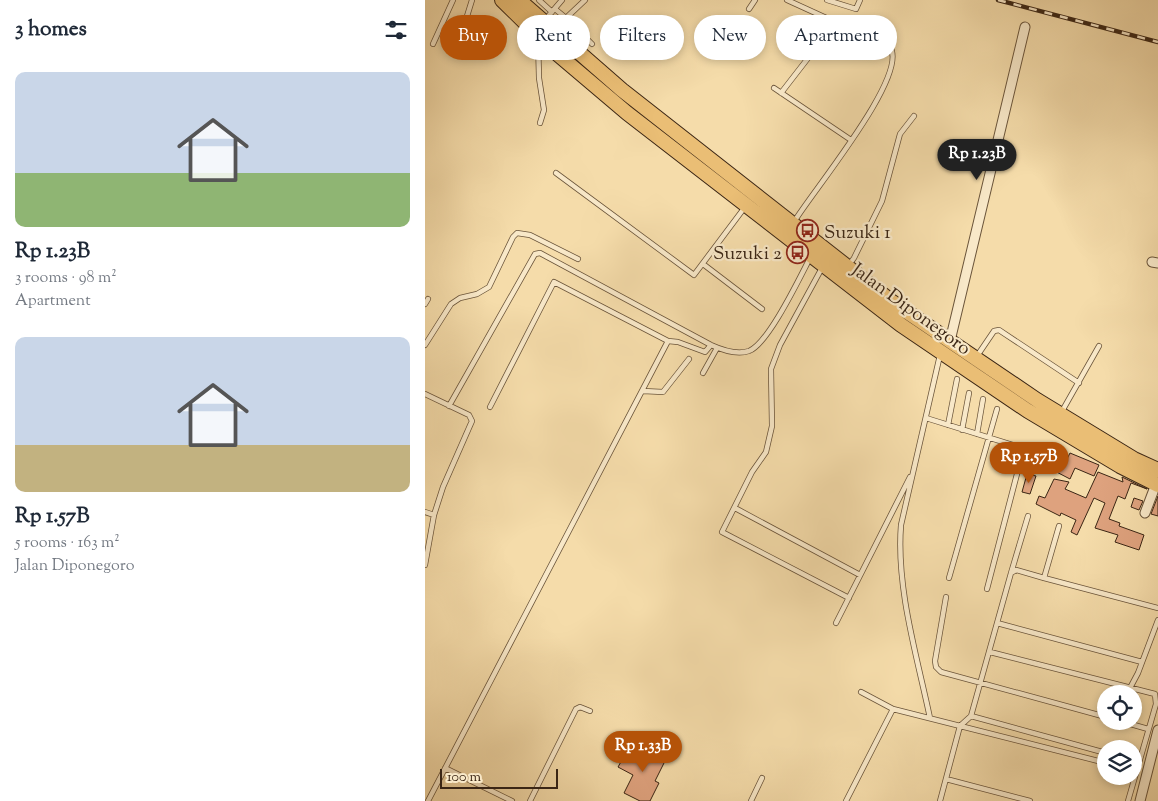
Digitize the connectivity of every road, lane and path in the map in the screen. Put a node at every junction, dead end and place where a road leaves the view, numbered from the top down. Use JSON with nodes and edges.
{"nodes":[{"id":1,"x":453,"y":0,"type":"edge"},
{"id":2,"x":473,"y":0,"type":"edge"},
{"id":3,"x":502,"y":0,"type":"edge"},
{"id":4,"x":519,"y":0,"type":"edge"},
{"id":5,"x":539,"y":0,"type":"edge"},
{"id":6,"x":562,"y":0,"type":"edge"},
{"id":7,"x":585,"y":0,"type":"edge"},
{"id":8,"x":755,"y":0,"type":"edge"},
{"id":9,"x":787,"y":0,"type":"edge"},
{"id":10,"x":827,"y":0,"type":"edge"},
{"id":11,"x":860,"y":0,"type":"edge"},
{"id":12,"x":749,"y":9,"type":"dead end"},
{"id":13,"x":550,"y":14,"type":"junction"},
{"id":14,"x":468,"y":15,"type":"edge"},
{"id":15,"x":517,"y":15,"type":"edge"},
{"id":16,"x":554,"y":15,"type":"edge"},
{"id":17,"x":569,"y":15,"type":"edge"},
{"id":18,"x":820,"y":15,"type":"edge"},
{"id":19,"x":1025,"y":27,"type":"dead end"},
{"id":20,"x":433,"y":44,"type":"dead end"},
{"id":21,"x":539,"y":60,"type":"edge"},
{"id":22,"x":566,"y":60,"type":"edge"},
{"id":23,"x":807,"y":60,"type":"edge"},
{"id":24,"x":892,"y":60,"type":"edge"},
{"id":25,"x":775,"y":88,"type":"dead end"},
{"id":26,"x":781,"y":93,"type":"junction"},
{"id":27,"x":914,"y":116,"type":"dead end"},
{"id":28,"x":540,"y":123,"type":"dead end"},
{"id":29,"x":851,"y":140,"type":"junction"},
{"id":30,"x":556,"y":174,"type":"dead end"},
{"id":31,"x":747,"y":206,"type":"junction"},
{"id":32,"x":793,"y":224,"type":"junction"},
{"id":33,"x":784,"y":235,"type":"junction"},
{"id":34,"x":814,"y":250,"type":"junction"},
{"id":35,"x":578,"y":259,"type":"dead end"},
{"id":36,"x":827,"y":260,"type":"junction"},
{"id":37,"x":703,"y":264,"type":"junction"},
{"id":38,"x":847,"y":268,"type":"junction"},
{"id":39,"x":762,"y":309,"type":"dead end"},
{"id":40,"x":668,"y":341,"type":"junction"},
{"id":41,"x":950,"y":341,"type":"junction"},
{"id":42,"x":425,"y":345,"type":"edge"},
{"id":43,"x":711,"y":345,"type":"junction"},
{"id":44,"x":1099,"y":346,"type":"dead end"},
{"id":45,"x":717,"y":348,"type":"junction"},
{"id":46,"x":940,"y":352,"type":"junction"},
{"id":47,"x":689,"y":359,"type":"dead end"},
{"id":48,"x":976,"y":359,"type":"junction"},
{"id":49,"x":703,"y":373,"type":"dead end"},
{"id":50,"x":957,"y":379,"type":"dead end"},
{"id":51,"x":1079,"y":383,"type":"junction"},
{"id":52,"x":643,"y":391,"type":"junction"},
{"id":53,"x":969,"y":393,"type":"dead end"},
{"id":54,"x":425,"y":394,"type":"edge"},
{"id":55,"x":983,"y":399,"type":"dead end"},
{"id":56,"x":1032,"y":405,"type":"junction"},
{"id":57,"x":449,"y":406,"type":"junction"},
{"id":58,"x":490,"y":407,"type":"dead end"},
{"id":59,"x":997,"y":409,"type":"dead end"},
{"id":60,"x":1061,"y":414,"type":"junction"},
{"id":61,"x":925,"y":418,"type":"junction"},
{"id":62,"x":948,"y":425,"type":"junction"},
{"id":63,"x":962,"y":430,"type":"junction"},
{"id":64,"x":977,"y":434,"type":"junction"},
{"id":65,"x":990,"y":438,"type":"junction"},
{"id":66,"x":914,"y":470,"type":"junction"},
{"id":67,"x":1157,"y":480,"type":"edge"},
{"id":68,"x":735,"y":508,"type":"junction"},
{"id":69,"x":425,"y":512,"type":"edge"},
{"id":70,"x":1145,"y":513,"type":"dead end"},
{"id":71,"x":434,"y":515,"type":"junction"},
{"id":72,"x":1028,"y":516,"type":"dead end"},
{"id":73,"x":1059,"y":526,"type":"dead end"},
{"id":74,"x":425,"y":565,"type":"edge"},
{"id":75,"x":1011,"y":573,"type":"junction"},
{"id":76,"x":860,"y":575,"type":"junction"},
{"id":77,"x":949,"y":578,"type":"dead end"},
{"id":78,"x":1044,"y":578,"type":"junction"},
{"id":79,"x":987,"y":588,"type":"dead end"},
{"id":80,"x":849,"y":598,"type":"junction"},
{"id":81,"x":946,"y":598,"type":"dead end"},
{"id":82,"x":1158,"y":608,"type":"edge"},
{"id":83,"x":1158,"y":620,"type":"edge"},
{"id":84,"x":836,"y":623,"type":"dead end"},
{"id":85,"x":997,"y":623,"type":"junction"},
{"id":86,"x":990,"y":652,"type":"junction"},
{"id":87,"x":1142,"y":662,"type":"junction"},
{"id":88,"x":981,"y":684,"type":"junction"},
{"id":89,"x":1118,"y":685,"type":"edge"},
{"id":90,"x":1131,"y":685,"type":"edge"},
{"id":91,"x":1142,"y":691,"type":"edge"},
{"id":92,"x":861,"y":692,"type":"dead end"},
{"id":93,"x":893,"y":709,"type":"junction"},
{"id":94,"x":590,"y":711,"type":"dead end"},
{"id":95,"x":971,"y":716,"type":"junction"},
{"id":96,"x":1097,"y":716,"type":"edge"},
{"id":97,"x":930,"y":718,"type":"junction"},
{"id":98,"x":960,"y":726,"type":"junction"},
{"id":99,"x":1153,"y":729,"type":"edge"},
{"id":100,"x":1142,"y":750,"type":"edge"},
{"id":101,"x":1097,"y":751,"type":"edge"},
{"id":102,"x":1097,"y":761,"type":"edge"},
{"id":103,"x":445,"y":768,"type":"junction"},
{"id":104,"x":762,"y":778,"type":"dead end"},
{"id":105,"x":945,"y":779,"type":"junction"},
{"id":106,"x":1132,"y":785,"type":"edge"},
{"id":107,"x":428,"y":801,"type":"edge"},
{"id":108,"x":512,"y":801,"type":"edge"},
{"id":109,"x":530,"y":801,"type":"edge"},
{"id":110,"x":751,"y":801,"type":"edge"},
{"id":111,"x":846,"y":801,"type":"edge"},
{"id":112,"x":940,"y":801,"type":"edge"},
{"id":113,"x":1029,"y":801,"type":"edge"},
{"id":114,"x":1128,"y":801,"type":"edge"},
{"id":115,"x":1140,"y":801,"type":"edge"}],
"edges":[{"from":1,"to":20,"type":"lane"},
{"from":2,"to":14,"type":"lane"},
{"from":3,"to":15,"type":"highway","name":"Jalan Diponegoro"},
{"from":4,"to":13,"type":"highway","name":"Jalan Diponegoro"},
{"from":5,"to":13,"type":"lane"},
{"from":6,"to":13,"type":"lane"},
{"from":7,"to":17,"type":"lane"},
{"from":8,"to":12,"type":"lane"},
{"from":9,"to":18,"type":"lane"},
{"from":10,"to":11,"type":"lane"},
{"from":13,"to":16,"type":"lane"},
{"from":13,"to":32,"type":"highway","name":"Jalan Diponegoro"},
{"from":19,"to":41,"type":"street"},
{"from":21,"to":28,"type":"lane"},
{"from":22,"to":31,"type":"highway","name":"Jalan Diponegoro"},
{"from":23,"to":26,"type":"lane"},
{"from":24,"to":29,"type":"lane"},
{"from":25,"to":26,"type":"lane"},
{"from":26,"to":29,"type":"lane"},
{"from":27,"to":38,"type":"lane"},
{"from":29,"to":32,"type":"lane"},
{"from":30,"to":37,"type":"lane"},
{"from":31,"to":33,"type":"highway","name":"Jalan Diponegoro"},
{"from":31,"to":37,"type":"lane"},
{"from":32,"to":33,"type":"lane"},
{"from":32,"to":34,"type":"highway","name":"Jalan Diponegoro"},
{"from":33,"to":34,"type":"highway","name":"Jalan Diponegoro"},
{"from":34,"to":36,"type":"highway","name":"Jalan Diponegoro"},
{"from":34,"to":45,"type":"lane"},
{"from":35,"to":42,"type":"lane"},
{"from":36,"to":38,"type":"highway","name":"Jalan Diponegoro"},
{"from":36,"to":46,"type":"highway","name":"Jalan Diponegoro"},
{"from":36,"to":68,"type":"lane"},
{"from":37,"to":39,"type":"lane"},
{"from":38,"to":41,"type":"highway","name":"Jalan Diponegoro"},
{"from":40,"to":43,"type":"lane"},
{"from":40,"to":52,"type":"lane"},
{"from":40,"to":58,"type":"lane"},
{"from":41,"to":48,"type":"highway","name":"Jalan Diponegoro"},
{"from":43,"to":45,"type":"lane"},
{"from":43,"to":57,"type":"lane"},
{"from":44,"to":51,"type":"lane"},
{"from":45,"to":49,"type":"lane"},
{"from":46,"to":56,"type":"highway","name":"Jalan Diponegoro"},
{"from":46,"to":61,"type":"lane"},
{"from":47,"to":52,"type":"lane"},
{"from":48,"to":51,"type":"lane"},
{"from":48,"to":56,"type":"highway","name":"Jalan Diponegoro"},
{"from":50,"to":62,"type":"lane"},
{"from":51,"to":60,"type":"lane"},
{"from":52,"to":103,"type":"lane"},
{"from":53,"to":63,"type":"lane"},
{"from":54,"to":57,"type":"lane"},
{"from":55,"to":64,"type":"lane"},
{"from":56,"to":60,"type":"highway","name":"Jalan Diponegoro"},
{"from":56,"to":67,"type":"highway","name":"Jalan Diponegoro"},
{"from":57,"to":71,"type":"lane"},
{"from":59,"to":65,"type":"lane"},
{"from":60,"to":67,"type":"highway","name":"Jalan Diponegoro"},
{"from":61,"to":62,"type":"lane"},
{"from":61,"to":66,"type":"lane"},
{"from":62,"to":63,"type":"lane"},
{"from":63,"to":64,"type":"lane"},
{"from":64,"to":65,"type":"lane"},
{"from":65,"to":77,"type":"lane"},
{"from":65,"to":79,"type":"lane"},
{"from":66,"to":76,"type":"lane"},
{"from":66,"to":97,"type":"lane"},
{"from":67,"to":70,"type":"street"},
{"from":68,"to":76,"type":"lane"},
{"from":68,"to":80,"type":"lane"},
{"from":69,"to":71,"type":"lane"},
{"from":71,"to":74,"type":"lane"},
{"from":72,"to":75,"type":"lane"},
{"from":73,"to":78,"type":"lane"},
{"from":75,"to":78,"type":"lane"},
{"from":75,"to":85,"type":"lane"},
{"from":76,"to":80,"type":"lane"},
{"from":78,"to":82,"type":"lane"},
{"from":80,"to":84,"type":"lane"},
{"from":81,"to":88,"type":"lane"},
{"from":83,"to":87,"type":"lane"},
{"from":85,"to":86,"type":"lane"},
{"from":85,"to":87,"type":"lane"},
{"from":86,"to":88,"type":"lane"},
{"from":86,"to":89,"type":"lane"},
{"from":87,"to":90,"type":"lane"},
{"from":88,"to":95,"type":"lane"},
{"from":88,"to":96,"type":"lane"},
{"from":91,"to":99,"type":"lane"},
{"from":92,"to":93,"type":"lane"},
{"from":93,"to":97,"type":"lane"},
{"from":93,"to":111,"type":"lane"},
{"from":94,"to":109,"type":"lane"},
{"from":95,"to":98,"type":"lane"},
{"from":95,"to":101,"type":"lane"},
{"from":97,"to":98,"type":"lane"},
{"from":98,"to":102,"type":"lane"},
{"from":98,"to":105,"type":"lane"},
{"from":99,"to":100,"type":"lane"},
{"from":99,"to":115,"type":"street"},
{"from":103,"to":107,"type":"lane"},
{"from":103,"to":108,"type":"lane"},
{"from":104,"to":110,"type":"lane"},
{"from":105,"to":112,"type":"lane"},
{"from":105,"to":113,"type":"lane"},
{"from":106,"to":114,"type":"lane"}]}
